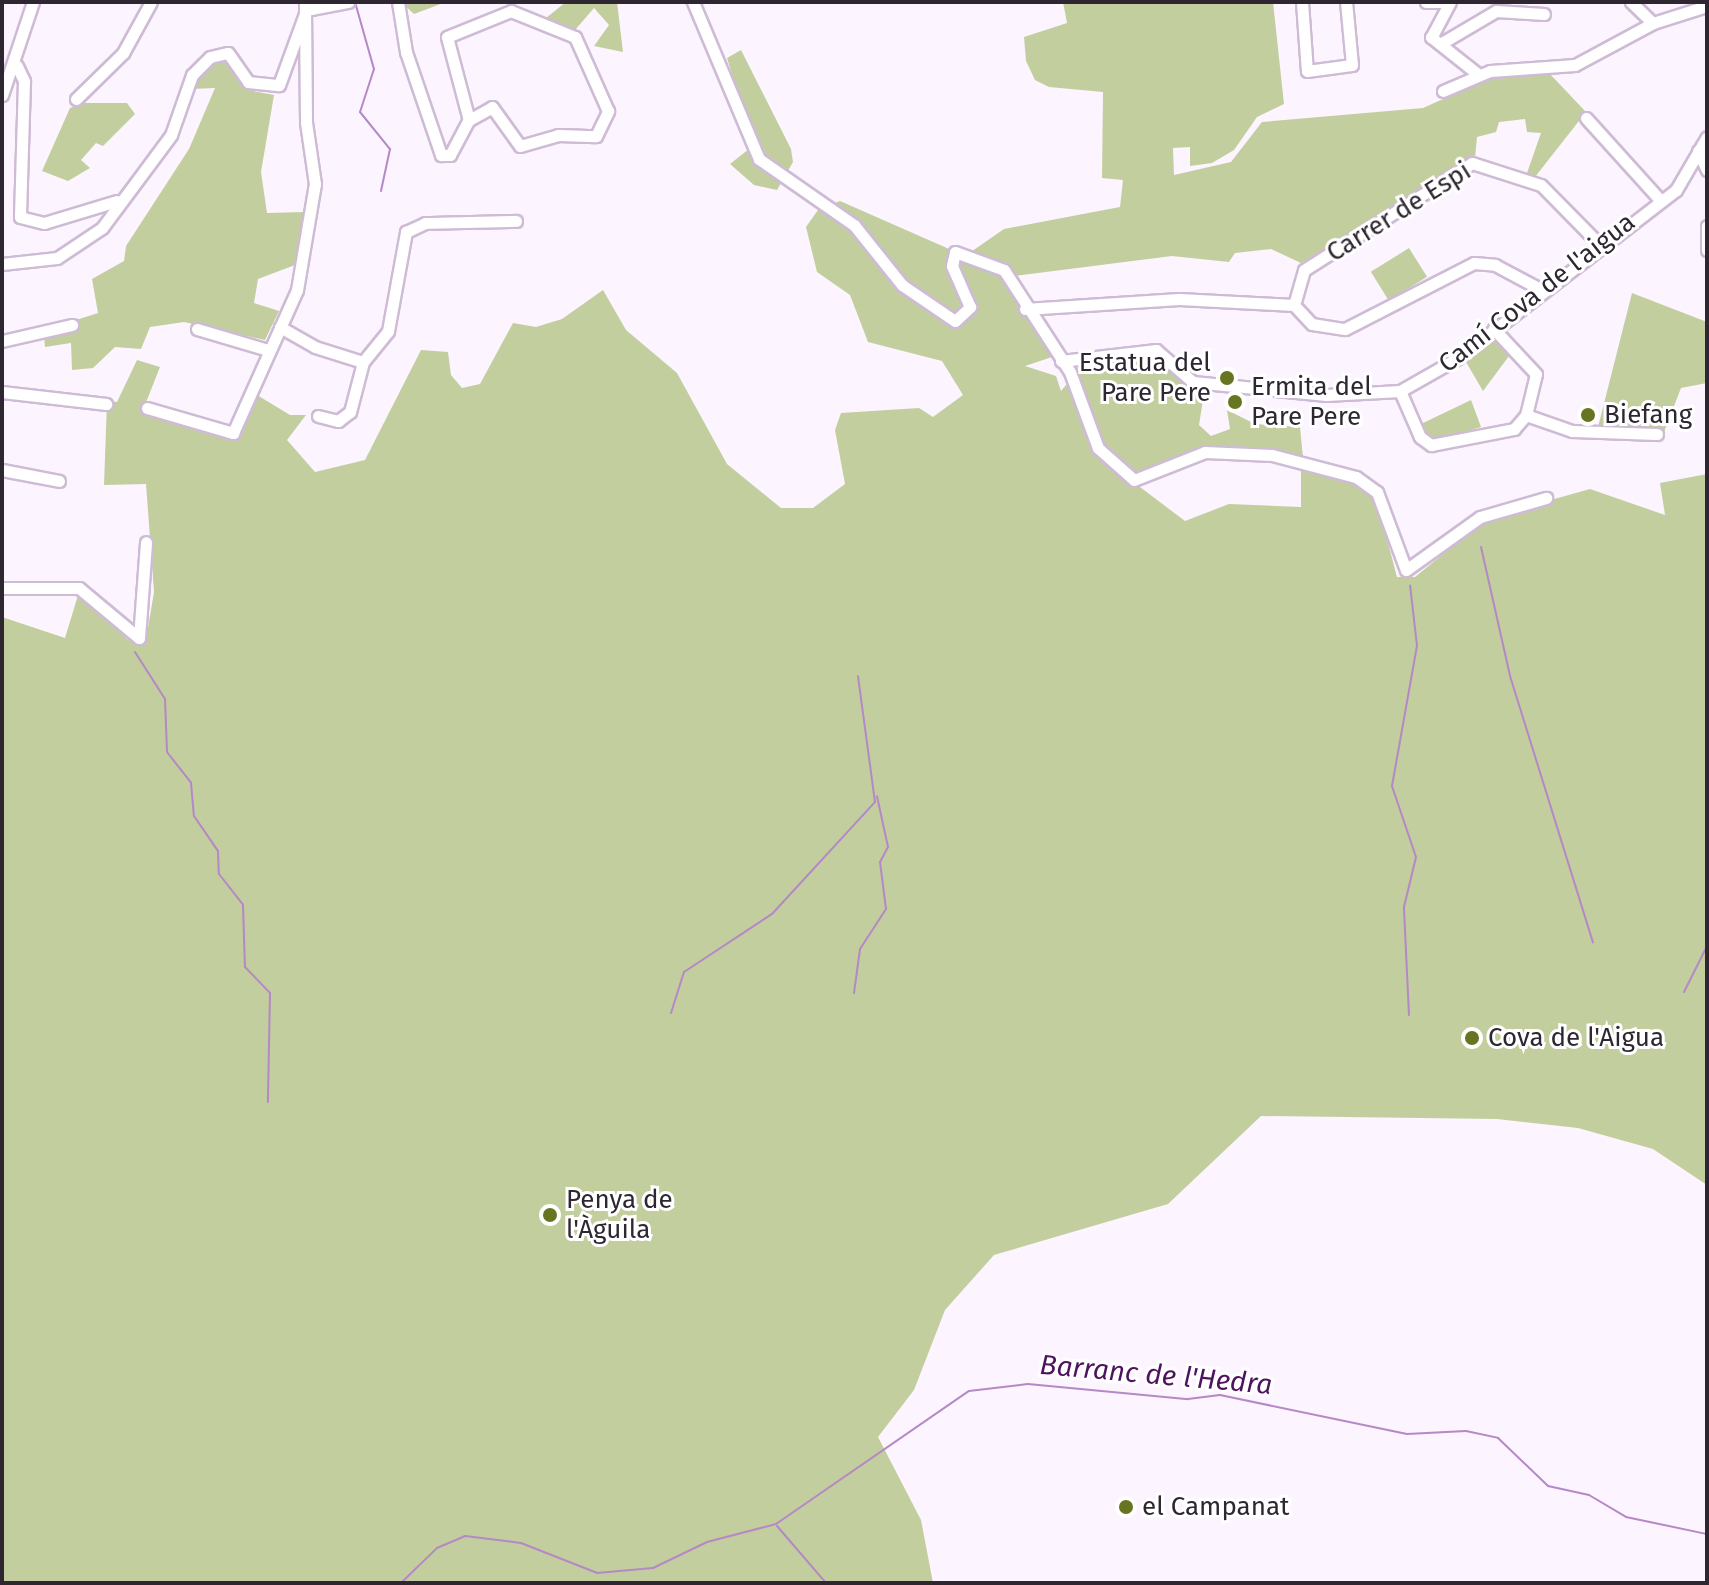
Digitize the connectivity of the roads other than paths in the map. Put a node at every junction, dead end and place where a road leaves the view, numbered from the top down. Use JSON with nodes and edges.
{"nodes":[{"id":1,"x":33,"y":2,"type":"edge"},
{"id":2,"x":151,"y":2,"type":"edge"},
{"id":3,"x":348,"y":2,"type":"edge"},
{"id":4,"x":398,"y":2,"type":"edge"},
{"id":5,"x":693,"y":2,"type":"edge"},
{"id":6,"x":1302,"y":2,"type":"edge"},
{"id":7,"x":1346,"y":2,"type":"edge"},
{"id":8,"x":1426,"y":2,"type":"edge"},
{"id":9,"x":1441,"y":2,"type":"edge"},
{"id":10,"x":1450,"y":2,"type":"edge"},
{"id":11,"x":1631,"y":2,"type":"edge"},
{"id":12,"x":306,"y":6,"type":"edge"},
{"id":13,"x":1707,"y":6,"type":"edge"},
{"id":14,"x":1544,"y":14,"type":"dead end"},
{"id":15,"x":1653,"y":23,"type":"junction"},
{"id":16,"x":1440,"y":44,"type":"junction"},
{"id":17,"x":17,"y":66,"type":"junction"},
{"id":18,"x":1479,"y":75,"type":"junction"},
{"id":19,"x":1443,"y":91,"type":"dead end"},
{"id":20,"x":2,"y":95,"type":"edge"},
{"id":21,"x":76,"y":99,"type":"dead end"},
{"id":22,"x":1586,"y":118,"type":"dead end"},
{"id":23,"x":469,"y":120,"type":"junction"},
{"id":24,"x":1707,"y":137,"type":"edge"},
{"id":25,"x":1698,"y":151,"type":"junction"},
{"id":26,"x":1707,"y":170,"type":"edge"},
{"id":27,"x":1660,"y":200,"type":"junction"},
{"id":28,"x":117,"y":201,"type":"junction"},
{"id":29,"x":516,"y":221,"type":"dead end"},
{"id":30,"x":1707,"y":226,"type":"edge"},
{"id":31,"x":1600,"y":245,"type":"junction"},
{"id":32,"x":1707,"y":250,"type":"edge"},
{"id":33,"x":2,"y":264,"type":"edge"},
{"id":34,"x":1542,"y":290,"type":"junction"},
{"id":35,"x":1294,"y":305,"type":"junction"},
{"id":36,"x":1025,"y":309,"type":"junction"},
{"id":37,"x":72,"y":325,"type":"dead end"},
{"id":38,"x":280,"y":327,"type":"junction"},
{"id":39,"x":197,"y":329,"type":"dead end"},
{"id":40,"x":1494,"y":329,"type":"junction"},
{"id":41,"x":2,"y":341,"type":"edge"},
{"id":42,"x":268,"y":350,"type":"junction"},
{"id":43,"x":1089,"y":354,"type":"junction"},
{"id":44,"x":1061,"y":361,"type":"junction"},
{"id":45,"x":363,"y":362,"type":"junction"},
{"id":46,"x":1073,"y":378,"type":"junction"},
{"id":47,"x":1400,"y":391,"type":"junction"},
{"id":48,"x":2,"y":392,"type":"edge"},
{"id":49,"x":106,"y":404,"type":"dead end"},
{"id":50,"x":147,"y":408,"type":"dead end"},
{"id":51,"x":1526,"y":415,"type":"junction"},
{"id":52,"x":318,"y":416,"type":"dead end"},
{"id":53,"x":1657,"y":434,"type":"dead end"},
{"id":54,"x":2,"y":470,"type":"edge"},
{"id":55,"x":59,"y":481,"type":"dead end"},
{"id":56,"x":1546,"y":498,"type":"dead end"},
{"id":57,"x":146,"y":542,"type":"dead end"},
{"id":58,"x":2,"y":588,"type":"edge"}],
"edges":[{"from":1,"to":17,"type":"street"},
{"from":2,"to":21,"type":"street"},
{"from":3,"to":12,"type":"street"},
{"from":4,"to":23,"type":"street"},
{"from":5,"to":36,"type":"street"},
{"from":6,"to":7,"type":"street"},
{"from":8,"to":9,"type":"street"},
{"from":10,"to":16,"type":"street"},
{"from":11,"to":15,"type":"street"},
{"from":12,"to":28,"type":"street"},
{"from":12,"to":38,"type":"street"},
{"from":13,"to":15,"type":"street"},
{"from":14,"to":16,"type":"street"},
{"from":15,"to":18,"type":"street"},
{"from":16,"to":18,"type":"street"},
{"from":17,"to":20,"type":"street"},
{"from":17,"to":28,"type":"street"},
{"from":18,"to":19,"type":"street"},
{"from":22,"to":27,"type":"street"},
{"from":23,"to":23,"type":"street"},
{"from":24,"to":25,"type":"street","name":"Camí Cova de l'aigua"},
{"from":25,"to":26,"type":"street"},
{"from":25,"to":27,"type":"street","name":"Camí Cova de l'aigua"},
{"from":27,"to":31,"type":"street","name":"Camí Cova de l'aigua"},
{"from":28,"to":33,"type":"street"},
{"from":29,"to":45,"type":"street"},
{"from":30,"to":32,"type":"street"},
{"from":31,"to":34,"type":"street","name":"Camí Cova de l'aigua"},
{"from":31,"to":35,"type":"street","name":"Carrer de Espi"},
{"from":34,"to":35,"type":"street"},
{"from":34,"to":40,"type":"street","name":"Camí Cova de l'aigua"},
{"from":35,"to":36,"type":"street"},
{"from":36,"to":44,"type":"street"},
{"from":37,"to":41,"type":"street"},
{"from":38,"to":42,"type":"street"},
{"from":38,"to":45,"type":"street"},
{"from":39,"to":42,"type":"street"},
{"from":40,"to":47,"type":"street","name":"Camí Cova de l'aigua"},
{"from":40,"to":51,"type":"street"},
{"from":42,"to":50,"type":"street"},
{"from":43,"to":44,"type":"street"},
{"from":43,"to":46,"type":"street"},
{"from":43,"to":47,"type":"street"},
{"from":44,"to":46,"type":"street"},
{"from":45,"to":52,"type":"street"},
{"from":46,"to":56,"type":"street"},
{"from":47,"to":51,"type":"street"},
{"from":48,"to":49,"type":"street"},
{"from":51,"to":53,"type":"street"},
{"from":54,"to":55,"type":"street"},
{"from":57,"to":58,"type":"street"}]}
